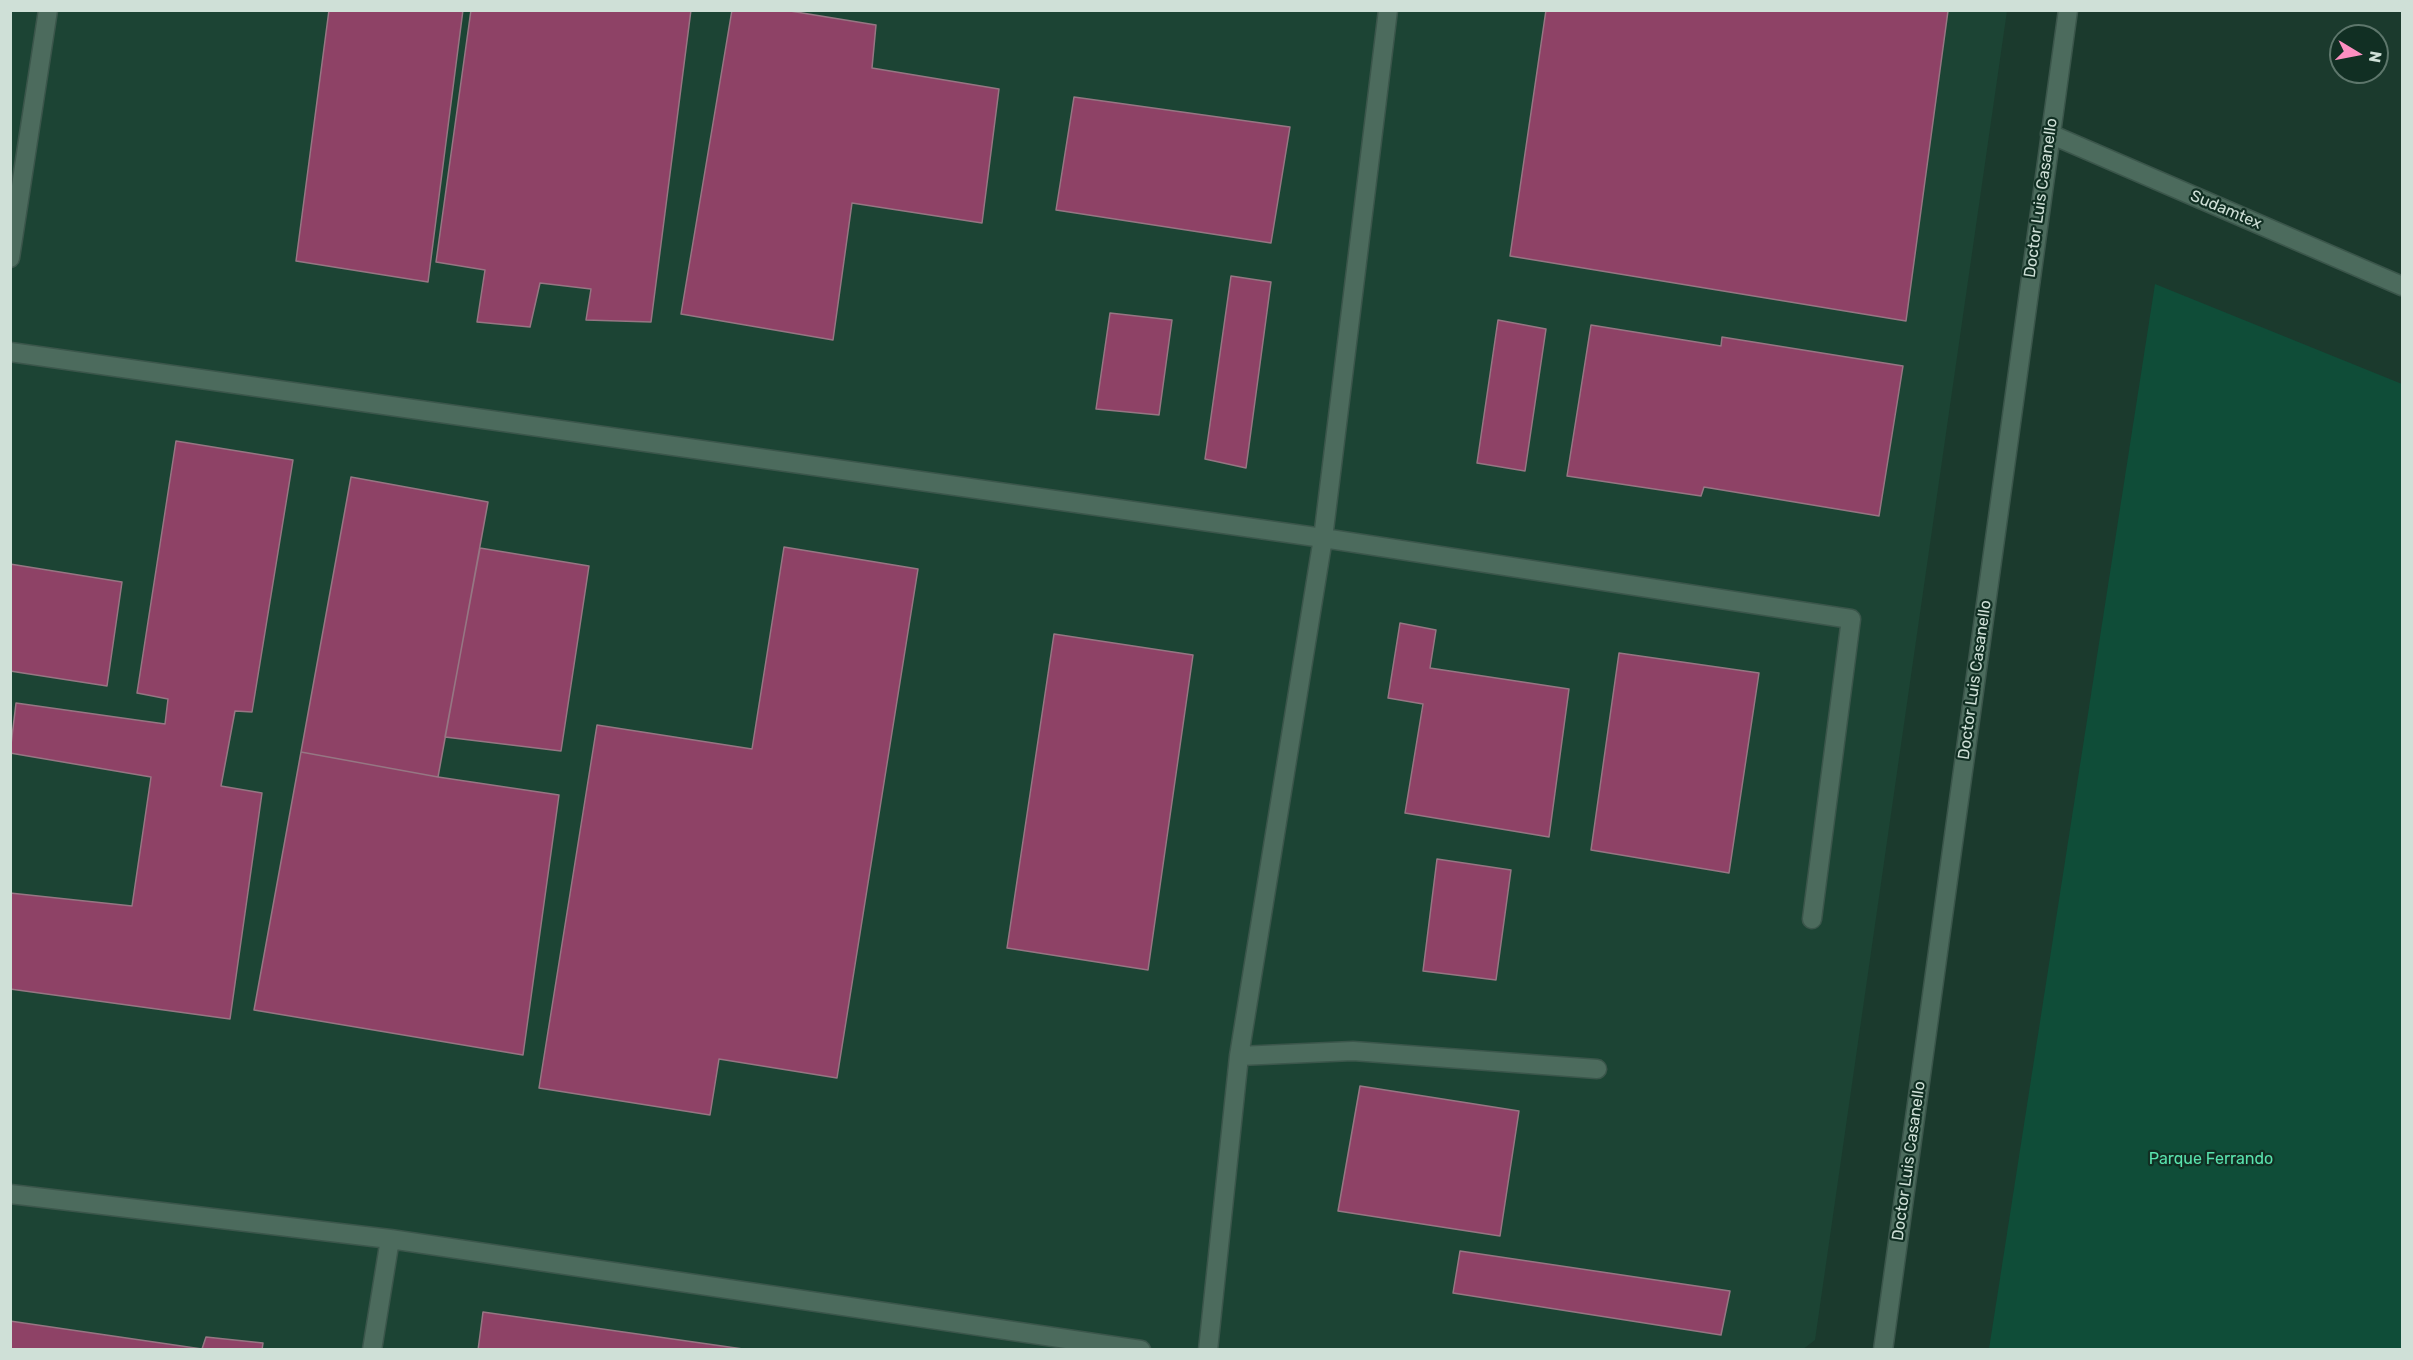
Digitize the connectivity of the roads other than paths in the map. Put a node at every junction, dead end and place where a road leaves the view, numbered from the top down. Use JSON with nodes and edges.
{"nodes":[{"id":1,"x":48,"y":10,"type":"edge"},
{"id":2,"x":1388,"y":10,"type":"edge"},
{"id":3,"x":2068,"y":10,"type":"edge"},
{"id":4,"x":2050,"y":134,"type":"junction"},
{"id":5,"x":10,"y":258,"type":"edge"},
{"id":6,"x":2403,"y":286,"type":"edge"},
{"id":7,"x":10,"y":352,"type":"edge"},
{"id":8,"x":1323,"y":538,"type":"junction"},
{"id":9,"x":1812,"y":919,"type":"dead end"},
{"id":10,"x":1239,"y":1056,"type":"junction"},
{"id":11,"x":1597,"y":1069,"type":"dead end"},
{"id":12,"x":10,"y":1194,"type":"edge"},
{"id":13,"x":390,"y":1239,"type":"junction"},
{"id":14,"x":372,"y":1350,"type":"edge"},
{"id":15,"x":1141,"y":1350,"type":"edge"},
{"id":16,"x":1208,"y":1350,"type":"edge"},
{"id":17,"x":1883,"y":1350,"type":"edge"}],
"edges":[{"from":1,"to":5,"type":"street"},
{"from":2,"to":8,"type":"street"},
{"from":3,"to":4,"type":"street","name":"Doctor Luis Casanello"},
{"from":4,"to":6,"type":"street","name":"Sudamtex"},
{"from":4,"to":17,"type":"street","name":"Doctor Luis Casanello"},
{"from":7,"to":8,"type":"street"},
{"from":8,"to":9,"type":"street"},
{"from":8,"to":10,"type":"street"},
{"from":10,"to":11,"type":"street"},
{"from":10,"to":16,"type":"street"},
{"from":12,"to":13,"type":"street"},
{"from":13,"to":14,"type":"street"},
{"from":13,"to":15,"type":"street"}]}
